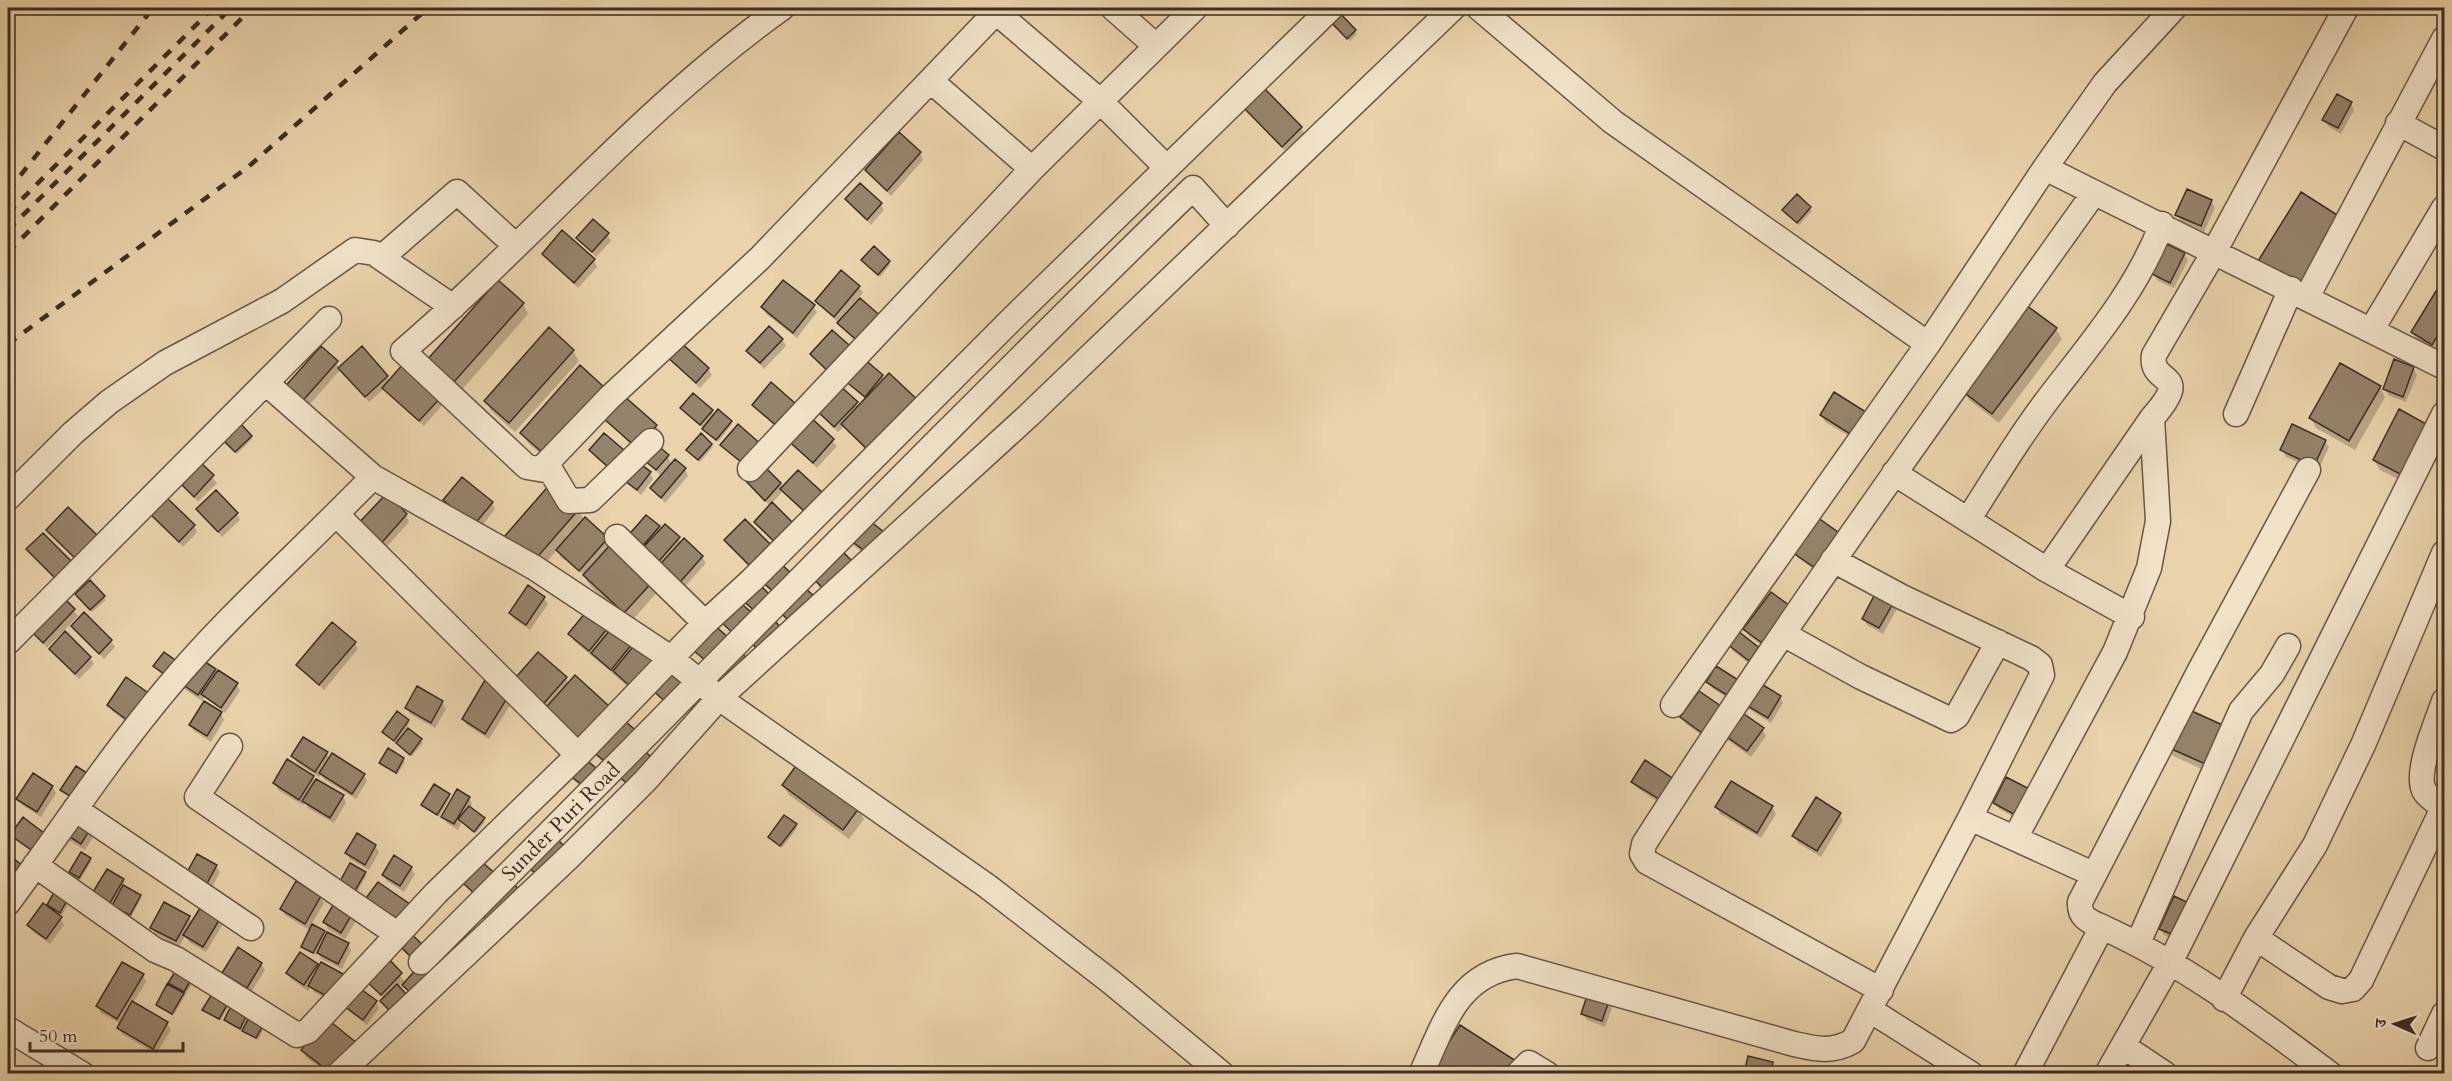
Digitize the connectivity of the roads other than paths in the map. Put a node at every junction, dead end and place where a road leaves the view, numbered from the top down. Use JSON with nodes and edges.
{"nodes":[{"id":1,"x":782,"y":8,"type":"edge"},
{"id":2,"x":1113,"y":8,"type":"edge"},
{"id":3,"x":1195,"y":8,"type":"edge"},
{"id":4,"x":1331,"y":8,"type":"edge"},
{"id":5,"x":1453,"y":8,"type":"edge"},
{"id":6,"x":1479,"y":8,"type":"edge"},
{"id":7,"x":2174,"y":8,"type":"edge"},
{"id":8,"x":2346,"y":8,"type":"edge"},
{"id":9,"x":998,"y":10,"type":"edge"},
{"id":10,"x":2445,"y":39,"type":"edge"},
{"id":11,"x":1156,"y":46,"type":"junction"},
{"id":12,"x":931,"y":81,"type":"junction"},
{"id":13,"x":1100,"y":101,"type":"junction"},
{"id":14,"x":2398,"y":123,"type":"junction"},
{"id":15,"x":2445,"y":148,"type":"edge"},
{"id":16,"x":1169,"y":166,"type":"junction"},
{"id":17,"x":2045,"y":168,"type":"junction"},
{"id":18,"x":1032,"y":169,"type":"junction"},
{"id":19,"x":1193,"y":188,"type":"junction"},
{"id":20,"x":2094,"y":193,"type":"junction"},
{"id":21,"x":2444,"y":208,"type":"edge"},
{"id":22,"x":2162,"y":224,"type":"junction"},
{"id":23,"x":1227,"y":225,"type":"junction"},
{"id":24,"x":516,"y":246,"type":"junction"},
{"id":25,"x":2214,"y":252,"type":"junction"},
{"id":26,"x":381,"y":258,"type":"junction"},
{"id":27,"x":2299,"y":293,"type":"junction"},
{"id":28,"x":453,"y":307,"type":"junction"},
{"id":29,"x":329,"y":319,"type":"dead end"},
{"id":30,"x":2372,"y":329,"type":"junction"},
{"id":31,"x":1928,"y":344,"type":"junction"},
{"id":32,"x":2445,"y":367,"type":"edge"},
{"id":33,"x":266,"y":383,"type":"junction"},
{"id":34,"x":2236,"y":414,"type":"dead end"},
{"id":35,"x":2445,"y":414,"type":"edge"},
{"id":36,"x":2152,"y":418,"type":"junction"},
{"id":37,"x":651,"y":441,"type":"dead end"},
{"id":38,"x":542,"y":469,"type":"junction"},
{"id":39,"x":750,"y":469,"type":"dead end"},
{"id":40,"x":2308,"y":470,"type":"dead end"},
{"id":41,"x":1894,"y":473,"type":"junction"},
{"id":42,"x":373,"y":477,"type":"junction"},
{"id":43,"x":8,"y":498,"type":"edge"},
{"id":44,"x":336,"y":514,"type":"junction"},
{"id":45,"x":1968,"y":520,"type":"junction"},
{"id":46,"x":617,"y":537,"type":"dead end"},
{"id":47,"x":2445,"y":553,"type":"edge"},
{"id":48,"x":1833,"y":560,"type":"junction"},
{"id":49,"x":2047,"y":570,"type":"junction"},
{"id":50,"x":2132,"y":617,"type":"junction"},
{"id":51,"x":705,"y":623,"type":"junction"},
{"id":52,"x":1785,"y":634,"type":"junction"},
{"id":53,"x":8,"y":642,"type":"edge"},
{"id":54,"x":1998,"y":642,"type":"junction"},
{"id":55,"x":2288,"y":646,"type":"dead end"},
{"id":56,"x":672,"y":659,"type":"junction"},
{"id":57,"x":700,"y":682,"type":"junction"},
{"id":58,"x":719,"y":698,"type":"junction"},
{"id":59,"x":2445,"y":700,"type":"edge"},
{"id":60,"x":1673,"y":705,"type":"dead end"},
{"id":61,"x":230,"y":746,"type":"dead end"},
{"id":62,"x":578,"y":755,"type":"junction"},
{"id":63,"x":2444,"y":807,"type":"edge"},
{"id":64,"x":75,"y":809,"type":"junction"},
{"id":65,"x":1970,"y":818,"type":"junction"},
{"id":66,"x":2015,"y":838,"type":"junction"},
{"id":67,"x":35,"y":865,"type":"junction"},
{"id":68,"x":2093,"y":874,"type":"junction"},
{"id":69,"x":8,"y":903,"type":"edge"},
{"id":70,"x":2102,"y":927,"type":"junction"},
{"id":71,"x":251,"y":928,"type":"dead end"},
{"id":72,"x":397,"y":934,"type":"junction"},
{"id":73,"x":2256,"y":938,"type":"junction"},
{"id":74,"x":2138,"y":944,"type":"junction"},
{"id":75,"x":421,"y":962,"type":"dead end"},
{"id":76,"x":2170,"y":963,"type":"junction"},
{"id":77,"x":2224,"y":999,"type":"junction"},
{"id":78,"x":1875,"y":1000,"type":"junction"},
{"id":79,"x":2445,"y":1014,"type":"edge"},
{"id":80,"x":8,"y":1029,"type":"edge"},
{"id":81,"x":2123,"y":1046,"type":"junction"},
{"id":82,"x":2428,"y":1048,"type":"dead end"},
{"id":83,"x":1424,"y":1072,"type":"edge"},
{"id":84,"x":81,"y":1074,"type":"edge"},
{"id":85,"x":339,"y":1074,"type":"edge"},
{"id":86,"x":1222,"y":1074,"type":"edge"},
{"id":87,"x":1518,"y":1074,"type":"edge"},
{"id":88,"x":1546,"y":1074,"type":"edge"},
{"id":89,"x":1971,"y":1074,"type":"edge"},
{"id":90,"x":2025,"y":1074,"type":"edge"},
{"id":91,"x":2107,"y":1074,"type":"edge"},
{"id":92,"x":2165,"y":1074,"type":"edge"},
{"id":93,"x":2330,"y":1074,"type":"edge"}],
"edges":[{"from":1,"to":24,"type":"street"},
{"from":2,"to":11,"type":"street"},
{"from":3,"to":11,"type":"street"},
{"from":4,"to":16,"type":"street"},
{"from":5,"to":23,"type":"street"},
{"from":6,"to":31,"type":"street"},
{"from":7,"to":17,"type":"street"},
{"from":8,"to":25,"type":"street"},
{"from":9,"to":12,"type":"street"},
{"from":9,"to":13,"type":"street"},
{"from":10,"to":14,"type":"street"},
{"from":11,"to":13,"type":"street"},
{"from":12,"to":18,"type":"street"},
{"from":12,"to":38,"type":"street"},
{"from":13,"to":16,"type":"street"},
{"from":13,"to":18,"type":"street"},
{"from":14,"to":15,"type":"street"},
{"from":14,"to":27,"type":"street"},
{"from":16,"to":19,"type":"street"},
{"from":16,"to":51,"type":"street"},
{"from":17,"to":20,"type":"street"},
{"from":17,"to":31,"type":"street"},
{"from":18,"to":39,"type":"street"},
{"from":19,"to":23,"type":"street"},
{"from":19,"to":57,"type":"street","name":"Sunder Puri Road"},
{"from":20,"to":22,"type":"street"},
{"from":20,"to":41,"type":"street"},
{"from":21,"to":30,"type":"street"},
{"from":22,"to":25,"type":"street"},
{"from":22,"to":45,"type":"street"},
{"from":23,"to":58,"type":"street"},
{"from":24,"to":26,"type":"street"},
{"from":24,"to":28,"type":"street"},
{"from":25,"to":27,"type":"street"},
{"from":25,"to":36,"type":"street"},
{"from":26,"to":28,"type":"street"},
{"from":26,"to":43,"type":"street"},
{"from":27,"to":30,"type":"street"},
{"from":27,"to":34,"type":"street"},
{"from":28,"to":38,"type":"street"},
{"from":29,"to":33,"type":"street"},
{"from":30,"to":32,"type":"street"},
{"from":31,"to":60,"type":"street"},
{"from":33,"to":42,"type":"street"},
{"from":33,"to":53,"type":"street"},
{"from":35,"to":76,"type":"street"},
{"from":36,"to":49,"type":"street"},
{"from":36,"to":50,"type":"street"},
{"from":37,"to":38,"type":"street"},
{"from":40,"to":68,"type":"street"},
{"from":41,"to":45,"type":"street"},
{"from":41,"to":48,"type":"street"},
{"from":42,"to":44,"type":"street"},
{"from":42,"to":56,"type":"street"},
{"from":44,"to":62,"type":"street"},
{"from":44,"to":64,"type":"street"},
{"from":45,"to":49,"type":"street"},
{"from":46,"to":51,"type":"street"},
{"from":47,"to":73,"type":"street"},
{"from":48,"to":52,"type":"street"},
{"from":48,"to":54,"type":"street"},
{"from":49,"to":50,"type":"street"},
{"from":50,"to":66,"type":"street"},
{"from":51,"to":56,"type":"street"},
{"from":52,"to":54,"type":"street"},
{"from":52,"to":78,"type":"street"},
{"from":54,"to":65,"type":"street"},
{"from":55,"to":74,"type":"street"},
{"from":56,"to":57,"type":"street"},
{"from":56,"to":62,"type":"street"},
{"from":57,"to":58,"type":"street"},
{"from":57,"to":75,"type":"street","name":"Sunder Puri Road"},
{"from":58,"to":85,"type":"street"},
{"from":58,"to":86,"type":"street"},
{"from":59,"to":63,"type":"street"},
{"from":61,"to":72,"type":"street"},
{"from":62,"to":72,"type":"street"},
{"from":63,"to":73,"type":"street"},
{"from":64,"to":67,"type":"street"},
{"from":64,"to":71,"type":"street"},
{"from":65,"to":66,"type":"street"},
{"from":65,"to":78,"type":"street"},
{"from":66,"to":68,"type":"street"},
{"from":67,"to":69,"type":"street"},
{"from":67,"to":72,"type":"street"},
{"from":68,"to":70,"type":"street"},
{"from":70,"to":74,"type":"street"},
{"from":70,"to":90,"type":"street"},
{"from":73,"to":77,"type":"street"},
{"from":74,"to":76,"type":"street"},
{"from":76,"to":77,"type":"street"},
{"from":76,"to":81,"type":"street"},
{"from":77,"to":93,"type":"street"},
{"from":78,"to":83,"type":"street"},
{"from":78,"to":89,"type":"street"},
{"from":79,"to":82,"type":"street"},
{"from":80,"to":84,"type":"street"},
{"from":81,"to":91,"type":"street"},
{"from":81,"to":92,"type":"street"},
{"from":87,"to":88,"type":"street"}]}
